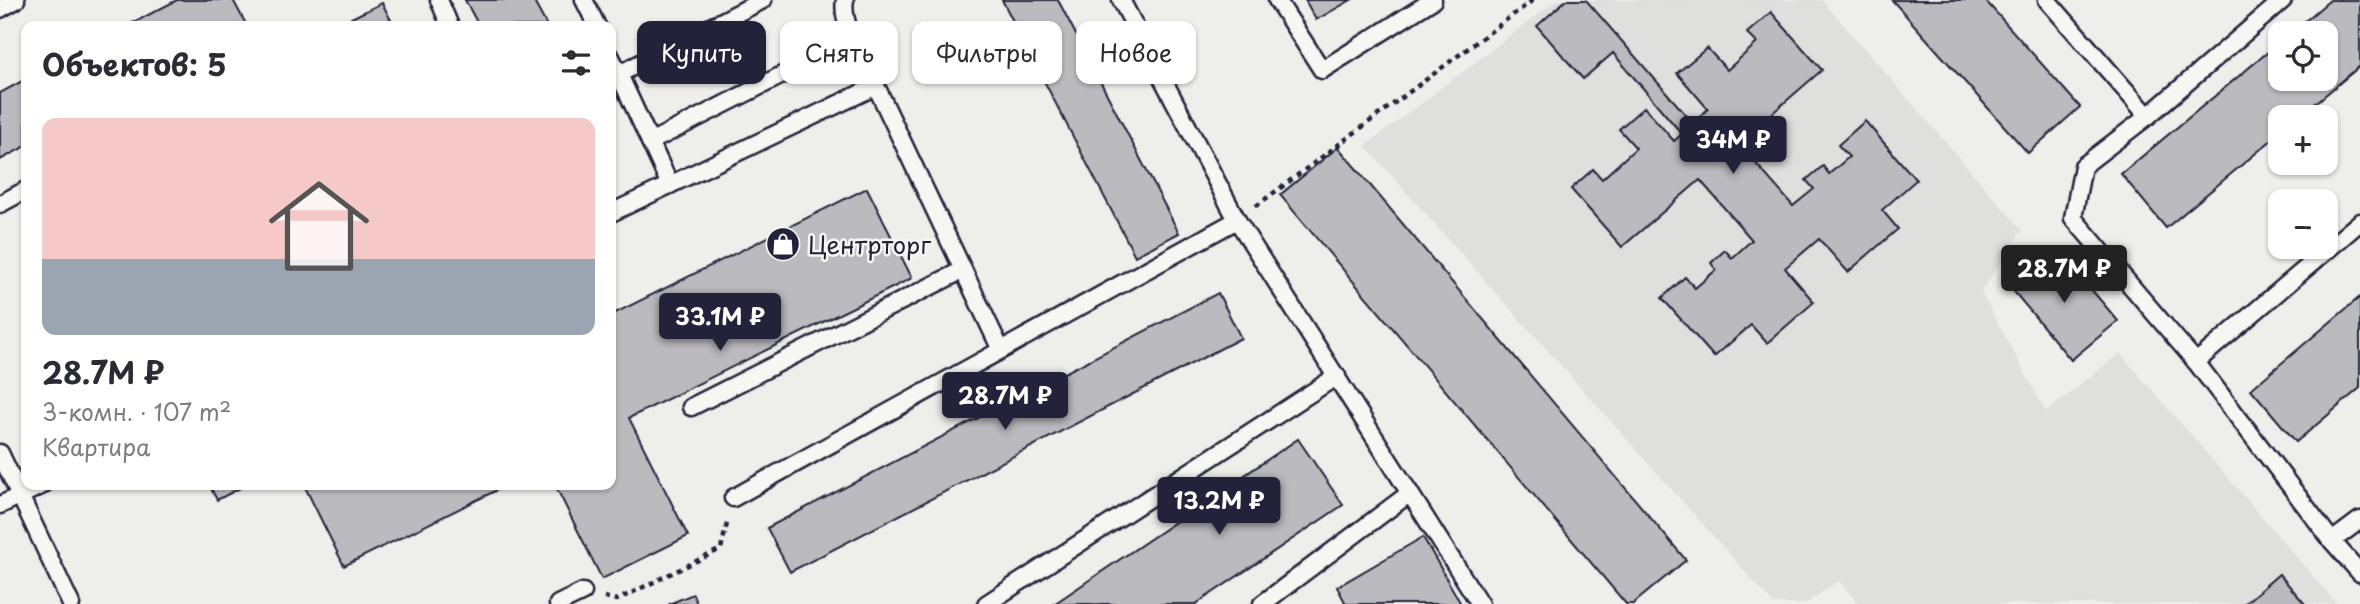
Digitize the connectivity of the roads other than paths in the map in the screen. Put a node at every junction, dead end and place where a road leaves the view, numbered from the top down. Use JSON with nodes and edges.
{"nodes":[{"id":1,"x":16,"y":0,"type":"edge"},
{"id":2,"x":439,"y":0,"type":"edge"},
{"id":3,"x":584,"y":0,"type":"edge"},
{"id":4,"x":763,"y":0,"type":"edge"},
{"id":5,"x":845,"y":0,"type":"edge"},
{"id":6,"x":1121,"y":0,"type":"edge"},
{"id":7,"x":1277,"y":0,"type":"edge"},
{"id":8,"x":1433,"y":0,"type":"edge"},
{"id":9,"x":2047,"y":0,"type":"edge"},
{"id":10,"x":2283,"y":0,"type":"edge"},
{"id":11,"x":0,"y":9,"type":"edge"},
{"id":12,"x":448,"y":21,"type":"edge"},
{"id":13,"x":594,"y":21,"type":"edge"},
{"id":14,"x":847,"y":21,"type":"edge"},
{"id":15,"x":616,"y":68,"type":"edge"},
{"id":16,"x":619,"y":74,"type":"junction"},
{"id":17,"x":780,"y":76,"type":"edge"},
{"id":18,"x":876,"y":86,"type":"joint"},
{"id":19,"x":2148,"y":116,"type":"junction"},
{"id":20,"x":650,"y":142,"type":"junction"},
{"id":21,"x":670,"y":185,"type":"junction"},
{"id":22,"x":21,"y":193,"type":"edge"},
{"id":23,"x":0,"y":204,"type":"edge"},
{"id":24,"x":616,"y":211,"type":"edge"},
{"id":25,"x":1237,"y":220,"type":"junction"},
{"id":26,"x":2360,"y":222,"type":"edge"},
{"id":27,"x":963,"y":270,"type":"junction"},
{"id":28,"x":1001,"y":350,"type":"junction"},
{"id":29,"x":2196,"y":362,"type":"junction"},
{"id":30,"x":1337,"y":376,"type":"junction"},
{"id":31,"x":691,"y":407,"type":"dead end"},
{"id":32,"x":0,"y":453,"type":"edge"},
{"id":33,"x":33,"y":490,"type":"edge"},
{"id":34,"x":1410,"y":493,"type":"junction"},
{"id":35,"x":20,"y":496,"type":"junction"},
{"id":36,"x":733,"y":498,"type":"road end"},
{"id":37,"x":0,"y":505,"type":"edge"},
{"id":38,"x":2360,"y":520,"type":"edge"},
{"id":39,"x":2332,"y":541,"type":"junction"},
{"id":40,"x":2360,"y":573,"type":"edge"},
{"id":41,"x":583,"y":592,"type":"road end"},
{"id":42,"x":71,"y":604,"type":"edge"},
{"id":43,"x":558,"y":604,"type":"edge"},
{"id":44,"x":986,"y":604,"type":"edge"},
{"id":45,"x":1262,"y":604,"type":"edge"},
{"id":46,"x":1480,"y":604,"type":"edge"}],
"edges":[{"from":1,"to":11,"type":"lane"},
{"from":2,"to":12,"type":"lane"},
{"from":3,"to":13,"type":"lane"},
{"from":4,"to":16,"type":"lane"},
{"from":5,"to":14,"type":"lane"},
{"from":6,"to":25,"type":"lane"},
{"from":7,"to":8,"type":"lane"},
{"from":9,"to":19,"type":"lane"},
{"from":10,"to":19,"type":"lane"},
{"from":15,"to":16,"type":"lane"},
{"from":16,"to":20,"type":"lane"},
{"from":17,"to":20,"type":"lane"},
{"from":18,"to":21,"type":"lane"},
{"from":18,"to":27,"type":"lane"},
{"from":19,"to":29,"type":"lane"},
{"from":20,"to":21,"type":"lane"},
{"from":21,"to":24,"type":"lane"},
{"from":22,"to":23,"type":"lane"},
{"from":25,"to":28,"type":"lane"},
{"from":25,"to":30,"type":"lane"},
{"from":26,"to":29,"type":"lane"},
{"from":27,"to":28,"type":"lane"},
{"from":27,"to":31,"type":"lane"},
{"from":28,"to":36,"type":"lane"},
{"from":29,"to":39,"type":"lane"},
{"from":30,"to":34,"type":"lane"},
{"from":30,"to":44,"type":"lane"},
{"from":32,"to":35,"type":"lane"},
{"from":33,"to":35,"type":"lane"},
{"from":34,"to":45,"type":"lane"},
{"from":34,"to":46,"type":"lane"},
{"from":35,"to":37,"type":"lane"},
{"from":35,"to":42,"type":"lane"},
{"from":38,"to":39,"type":"lane"},
{"from":39,"to":40,"type":"lane"},
{"from":41,"to":43,"type":"lane"}]}
